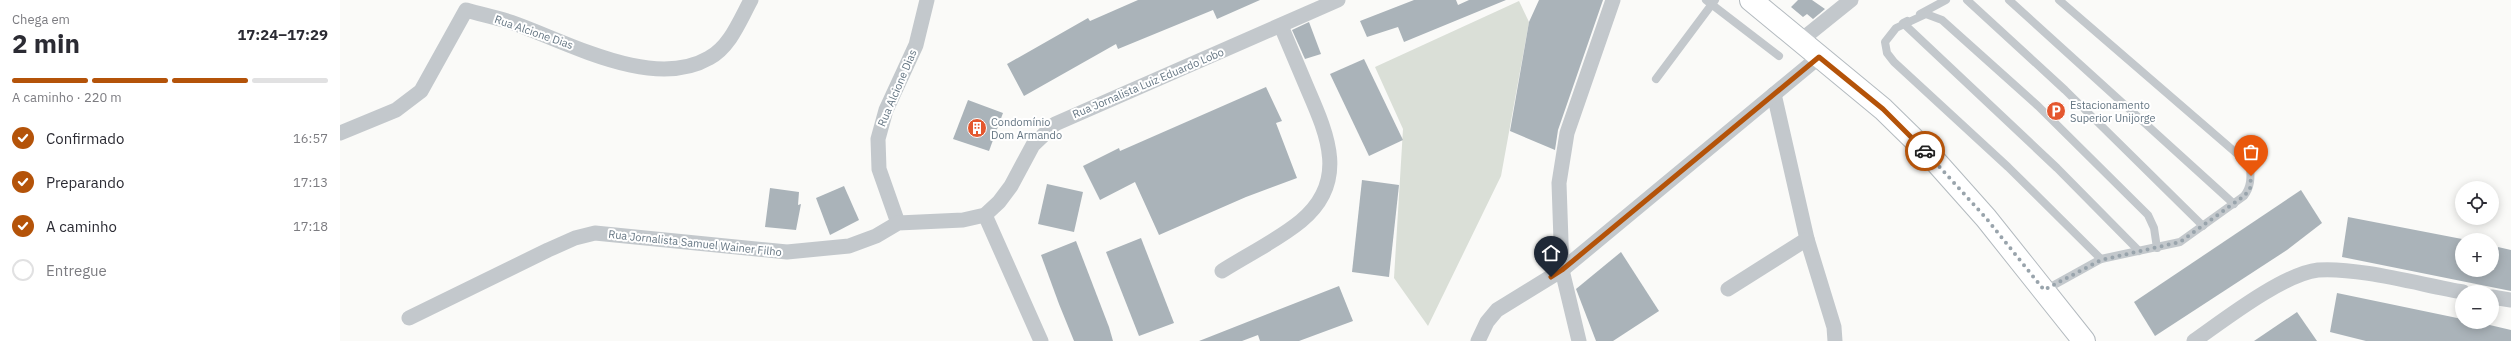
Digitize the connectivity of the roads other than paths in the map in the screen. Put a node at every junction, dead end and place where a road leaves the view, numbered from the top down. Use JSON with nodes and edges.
{"nodes":[{"id":1,"x":751,"y":0,"type":"edge"},
{"id":2,"x":927,"y":0,"type":"edge"},
{"id":3,"x":1338,"y":0,"type":"edge"},
{"id":4,"x":1612,"y":0,"type":"edge"},
{"id":5,"x":1751,"y":0,"type":"edge"},
{"id":6,"x":1851,"y":0,"type":"edge"},
{"id":7,"x":1946,"y":0,"type":"edge"},
{"id":8,"x":1967,"y":0,"type":"edge"},
{"id":9,"x":2009,"y":0,"type":"edge"},
{"id":10,"x":2059,"y":0,"type":"edge"},
{"id":11,"x":1711,"y":1,"type":"edge"},
{"id":12,"x":465,"y":5,"type":"edge"},
{"id":13,"x":1902,"y":23,"type":"junction"},
{"id":14,"x":1281,"y":26,"type":"junction"},
{"id":15,"x":1800,"y":41,"type":"junction"},
{"id":16,"x":1779,"y":56,"type":"dead end"},
{"id":17,"x":1819,"y":57,"type":"junction"},
{"id":18,"x":1656,"y":79,"type":"dead end"},
{"id":19,"x":1774,"y":94,"type":"junction"},
{"id":20,"x":340,"y":133,"type":"edge"},
{"id":21,"x":2234,"y":204,"type":"junction"},
{"id":22,"x":985,"y":215,"type":"junction"},
{"id":23,"x":898,"y":222,"type":"junction"},
{"id":24,"x":2203,"y":226,"type":"junction"},
{"id":25,"x":1807,"y":239,"type":"junction"},
{"id":26,"x":2157,"y":248,"type":"junction"},
{"id":27,"x":2139,"y":251,"type":"junction"},
{"id":28,"x":2101,"y":260,"type":"junction"},
{"id":29,"x":1562,"y":270,"type":"junction"},
{"id":30,"x":1222,"y":271,"type":"dead end"},
{"id":31,"x":1728,"y":289,"type":"dead end"},
{"id":32,"x":2044,"y":290,"type":"junction"},
{"id":33,"x":2455,"y":290,"type":"edge"},
{"id":34,"x":2499,"y":298,"type":"edge"},
{"id":35,"x":2511,"y":300,"type":"edge"},
{"id":36,"x":409,"y":318,"type":"dead end"},
{"id":37,"x":1041,"y":341,"type":"edge"},
{"id":38,"x":1478,"y":341,"type":"edge"},
{"id":39,"x":1579,"y":341,"type":"edge"},
{"id":40,"x":1835,"y":341,"type":"edge"},
{"id":41,"x":2084,"y":341,"type":"edge"},
{"id":42,"x":2194,"y":341,"type":"edge"}],
"edges":[{"from":1,"to":12,"type":"street","name":"Rua Alcione Dias"},
{"from":2,"to":23,"type":"street","name":"Rua Alcione Dias"},
{"from":3,"to":14,"type":"street","name":"Rua Jornalista Luiz Eduardo Lobo"},
{"from":4,"to":29,"type":"street"},
{"from":5,"to":15,"type":"main road"},
{"from":6,"to":15,"type":"street"},
{"from":7,"to":13,"type":"lane"},
{"from":8,"to":24,"type":"lane"},
{"from":9,"to":21,"type":"lane"},
{"from":10,"to":21,"type":"lane"},
{"from":11,"to":16,"type":"lane"},
{"from":11,"to":18,"type":"lane"},
{"from":12,"to":20,"type":"street","name":"Rua Alcione Dias"},
{"from":13,"to":26,"type":"lane"},
{"from":13,"to":27,"type":"lane"},
{"from":13,"to":28,"type":"lane"},
{"from":14,"to":22,"type":"street","name":"Rua Jornalista Luiz Eduardo Lobo"},
{"from":14,"to":30,"type":"street"},
{"from":15,"to":17,"type":"main road"},
{"from":17,"to":19,"type":"street"},
{"from":17,"to":32,"type":"main road"},
{"from":19,"to":25,"type":"street"},
{"from":19,"to":29,"type":"street"},
{"from":21,"to":24,"type":"lane"},
{"from":22,"to":23,"type":"street"},
{"from":22,"to":37,"type":"street"},
{"from":23,"to":36,"type":"street","name":"Rua Jornalista Samuel Wainer Filho"},
{"from":24,"to":26,"type":"lane"},
{"from":25,"to":31,"type":"street"},
{"from":25,"to":40,"type":"street"},
{"from":26,"to":27,"type":"lane"},
{"from":27,"to":28,"type":"lane"},
{"from":28,"to":32,"type":"lane"},
{"from":29,"to":38,"type":"street"},
{"from":29,"to":39,"type":"street"},
{"from":32,"to":41,"type":"main road"},
{"from":33,"to":42,"type":"street"},
{"from":34,"to":35,"type":"street"}]}
